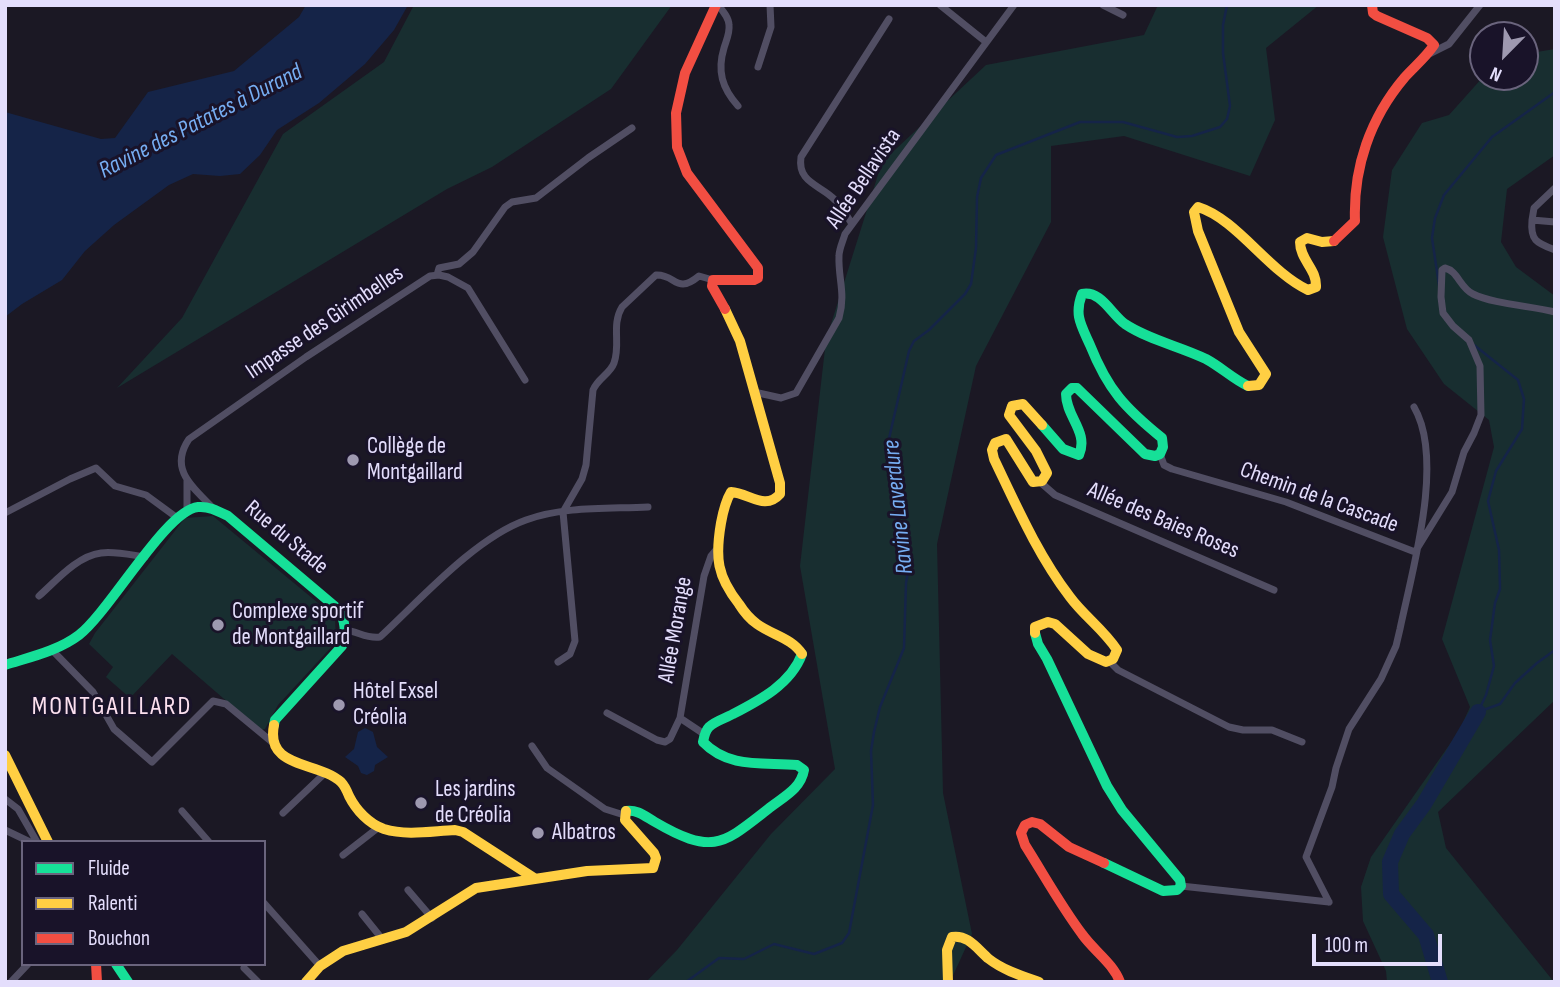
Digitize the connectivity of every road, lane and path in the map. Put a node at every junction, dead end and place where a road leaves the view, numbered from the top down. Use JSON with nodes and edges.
{"nodes":[{"id":1,"x":717,"y":5,"type":"edge"},
{"id":2,"x":770,"y":5,"type":"edge"},
{"id":3,"x":940,"y":5,"type":"edge"},
{"id":4,"x":1014,"y":5,"type":"edge"},
{"id":5,"x":1103,"y":5,"type":"edge"},
{"id":6,"x":1372,"y":5,"type":"edge"},
{"id":7,"x":1480,"y":5,"type":"edge"},
{"id":8,"x":1123,"y":15,"type":"dead end"},
{"id":9,"x":889,"y":19,"type":"dead end"},
{"id":10,"x":986,"y":42,"type":"junction"},
{"id":11,"x":1429,"y":54,"type":"junction"},
{"id":12,"x":758,"y":67,"type":"dead end"},
{"id":13,"x":738,"y":106,"type":"dead end"},
{"id":14,"x":632,"y":128,"type":"dead end"},
{"id":15,"x":1555,"y":188,"type":"edge"},
{"id":16,"x":1532,"y":220,"type":"junction"},
{"id":17,"x":1555,"y":222,"type":"edge"},
{"id":18,"x":852,"y":224,"type":"junction"},
{"id":19,"x":1555,"y":250,"type":"edge"},
{"id":20,"x":437,"y":275,"type":"junction"},
{"id":21,"x":713,"y":280,"type":"junction"},
{"id":22,"x":1555,"y":312,"type":"edge"},
{"id":23,"x":524,"y":380,"type":"dead end"},
{"id":24,"x":754,"y":392,"type":"junction"},
{"id":25,"x":1414,"y":407,"type":"dead end"},
{"id":26,"x":1160,"y":454,"type":"junction"},
{"id":27,"x":187,"y":479,"type":"junction"},
{"id":28,"x":1040,"y":482,"type":"junction"},
{"id":29,"x":648,"y":507,"type":"dead end"},
{"id":30,"x":187,"y":509,"type":"junction"},
{"id":31,"x":214,"y":509,"type":"junction"},
{"id":32,"x":563,"y":512,"type":"junction"},
{"id":33,"x":5,"y":513,"type":"edge"},
{"id":34,"x":176,"y":517,"type":"junction"},
{"id":35,"x":716,"y":550,"type":"junction"},
{"id":36,"x":1415,"y":552,"type":"junction"},
{"id":37,"x":145,"y":557,"type":"junction"},
{"id":38,"x":1274,"y":590,"type":"dead end"},
{"id":39,"x":39,"y":596,"type":"dead end"},
{"id":40,"x":346,"y":630,"type":"junction"},
{"id":41,"x":51,"y":649,"type":"junction"},
{"id":42,"x":558,"y":662,"type":"dead end"},
{"id":43,"x":1110,"y":662,"type":"junction"},
{"id":44,"x":5,"y":665,"type":"edge"},
{"id":45,"x":607,"y":713,"type":"dead end"},
{"id":46,"x":680,"y":718,"type":"junction"},
{"id":47,"x":705,"y":734,"type":"junction"},
{"id":48,"x":1302,"y":742,"type":"dead end"},
{"id":49,"x":273,"y":743,"type":"junction"},
{"id":50,"x":532,"y":747,"type":"dead end"},
{"id":51,"x":5,"y":755,"type":"edge"},
{"id":52,"x":324,"y":774,"type":"junction"},
{"id":53,"x":5,"y":799,"type":"edge"},
{"id":54,"x":182,"y":811,"type":"dead end"},
{"id":55,"x":282,"y":813,"type":"dead end"},
{"id":56,"x":624,"y":816,"type":"junction"},
{"id":57,"x":379,"y":827,"type":"junction"},
{"id":58,"x":5,"y":830,"type":"edge"},
{"id":59,"x":26,"y":840,"type":"edge"},
{"id":60,"x":36,"y":840,"type":"edge"},
{"id":61,"x":47,"y":840,"type":"edge"},
{"id":62,"x":207,"y":840,"type":"edge"},
{"id":63,"x":343,"y":855,"type":"dead end"},
{"id":64,"x":534,"y":878,"type":"junction"},
{"id":65,"x":1181,"y":886,"type":"junction"},
{"id":66,"x":408,"y":890,"type":"dead end"},
{"id":67,"x":266,"y":905,"type":"edge"},
{"id":68,"x":362,"y":914,"type":"dead end"},
{"id":69,"x":432,"y":918,"type":"junction"},
{"id":70,"x":383,"y":940,"type":"junction"},
{"id":71,"x":25,"y":966,"type":"edge"},
{"id":72,"x":117,"y":966,"type":"edge"},
{"id":73,"x":320,"y":966,"type":"junction"},
{"id":74,"x":244,"y":968,"type":"dead end"},
{"id":75,"x":11,"y":982,"type":"edge"},
{"id":76,"x":128,"y":982,"type":"edge"},
{"id":77,"x":258,"y":982,"type":"edge"},
{"id":78,"x":306,"y":982,"type":"edge"},
{"id":79,"x":948,"y":982,"type":"edge"},
{"id":80,"x":1039,"y":982,"type":"edge"},
{"id":81,"x":1120,"y":982,"type":"edge"}],
"edges":[{"from":1,"to":13,"type":"street"},
{"from":1,"to":21,"type":"street"},
{"from":2,"to":12,"type":"street"},
{"from":3,"to":10,"type":"street"},
{"from":4,"to":10,"type":"street","name":"Allée Bellavista"},
{"from":5,"to":8,"type":"street"},
{"from":6,"to":11,"type":"street"},
{"from":7,"to":11,"type":"street"},
{"from":9,"to":18,"type":"street"},
{"from":10,"to":18,"type":"street","name":"Allée Bellavista"},
{"from":11,"to":26,"type":"street"},
{"from":14,"to":20,"type":"street"},
{"from":15,"to":16,"type":"street"},
{"from":16,"to":17,"type":"street"},
{"from":16,"to":19,"type":"street"},
{"from":18,"to":24,"type":"street","name":"Allée Bellavista"},
{"from":20,"to":23,"type":"street","name":"Impasse des Girimbelles"},
{"from":20,"to":27,"type":"street","name":"Impasse des Girimbelles"},
{"from":21,"to":24,"type":"street"},
{"from":21,"to":32,"type":"street"},
{"from":22,"to":36,"type":"street","name":"Chemin de la Cascade"},
{"from":24,"to":35,"type":"street"},
{"from":25,"to":36,"type":"street"},
{"from":26,"to":28,"type":"street"},
{"from":26,"to":36,"type":"street","name":"Chemin de la Cascade"},
{"from":27,"to":30,"type":"street","name":"Impasse des Girimbelles"},
{"from":27,"to":31,"type":"street"},
{"from":28,"to":38,"type":"street","name":"Allée des Baies Roses"},
{"from":28,"to":43,"type":"street"},
{"from":29,"to":32,"type":"street"},
{"from":30,"to":31,"type":"street","name":"Rue du Stade"},
{"from":30,"to":34,"type":"street"},
{"from":31,"to":40,"type":"street","name":"Rue du Stade"},
{"from":32,"to":40,"type":"street"},
{"from":32,"to":42,"type":"street"},
{"from":33,"to":34,"type":"street"},
{"from":34,"to":37,"type":"street"},
{"from":35,"to":46,"type":"street","name":"Allée Morange"},
{"from":35,"to":47,"type":"street"},
{"from":36,"to":65,"type":"street"},
{"from":37,"to":39,"type":"street"},
{"from":37,"to":41,"type":"street"},
{"from":40,"to":49,"type":"street"},
{"from":41,"to":44,"type":"street"},
{"from":41,"to":49,"type":"street"},
{"from":43,"to":48,"type":"street"},
{"from":43,"to":65,"type":"street"},
{"from":45,"to":46,"type":"street","name":"Allée Morange"},
{"from":46,"to":47,"type":"street","name":"Allée Morange"},
{"from":47,"to":56,"type":"street"},
{"from":49,"to":52,"type":"street"},
{"from":50,"to":56,"type":"street"},
{"from":51,"to":61,"type":"street"},
{"from":52,"to":55,"type":"street"},
{"from":52,"to":57,"type":"street"},
{"from":53,"to":60,"type":"street"},
{"from":54,"to":62,"type":"street"},
{"from":56,"to":64,"type":"street"},
{"from":57,"to":63,"type":"street"},
{"from":57,"to":64,"type":"street"},
{"from":58,"to":59,"type":"street"},
{"from":64,"to":69,"type":"street"},
{"from":65,"to":81,"type":"street"},
{"from":66,"to":69,"type":"street"},
{"from":67,"to":73,"type":"street"},
{"from":68,"to":70,"type":"street"},
{"from":69,"to":70,"type":"street"},
{"from":70,"to":73,"type":"street"},
{"from":71,"to":75,"type":"street"},
{"from":72,"to":76,"type":"street"},
{"from":73,"to":78,"type":"street"},
{"from":74,"to":77,"type":"street"},
{"from":79,"to":80,"type":"street"}]}
